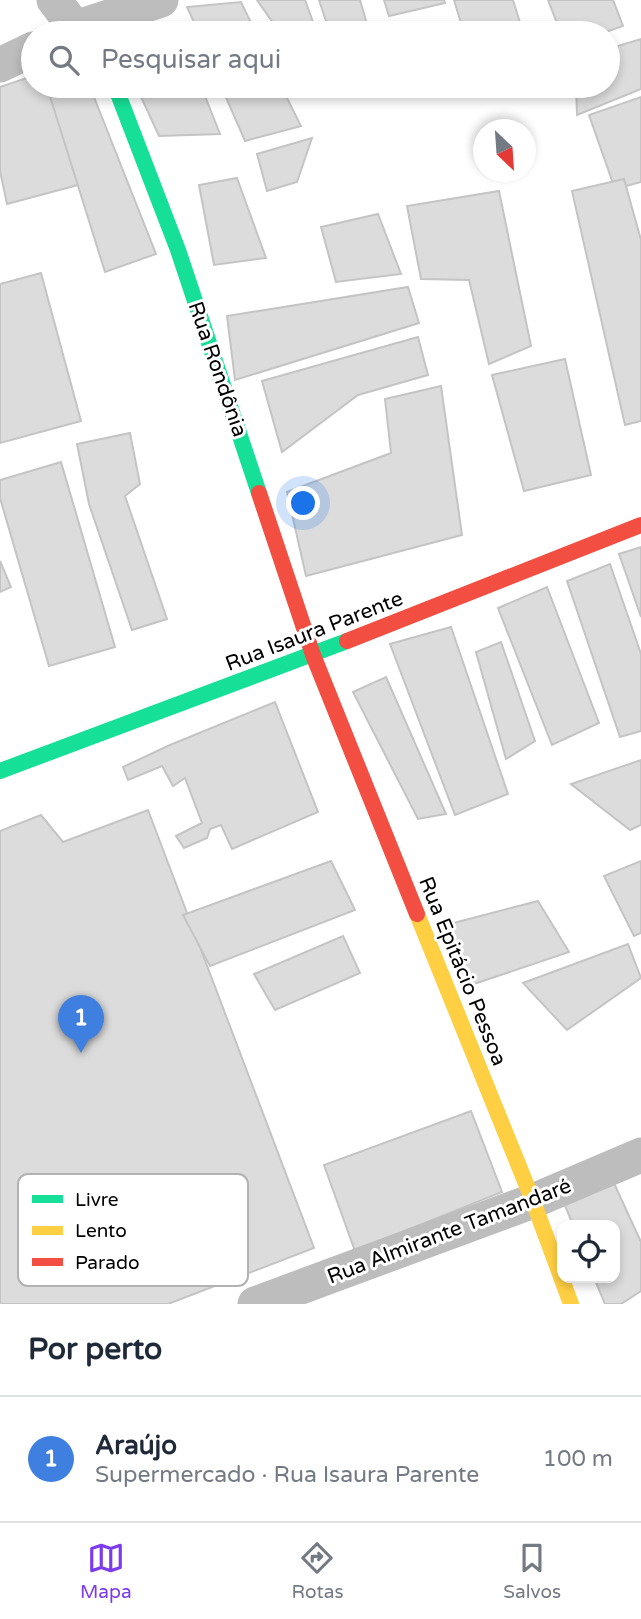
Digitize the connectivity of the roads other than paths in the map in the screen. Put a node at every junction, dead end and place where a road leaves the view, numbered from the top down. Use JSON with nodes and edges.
{"nodes":[{"id":1,"x":54,"y":0,"type":"edge"},
{"id":2,"x":161,"y":0,"type":"edge"},
{"id":3,"x":66,"y":21,"type":"edge"},
{"id":4,"x":103,"y":21,"type":"edge"},
{"id":5,"x":21,"y":55,"type":"edge"},
{"id":6,"x":0,"y":65,"type":"edge"},
{"id":7,"x":121,"y":98,"type":"edge"},
{"id":8,"x":641,"y":525,"type":"edge"},
{"id":9,"x":313,"y":655,"type":"junction"},
{"id":10,"x":0,"y":771,"type":"edge"},
{"id":11,"x":641,"y":1156,"type":"edge"},
{"id":12,"x":533,"y":1201,"type":"junction"},
{"id":13,"x":255,"y":1304,"type":"edge"},
{"id":14,"x":571,"y":1304,"type":"edge"}],
"edges":[{"from":1,"to":3,"type":"street"},
{"from":2,"to":4,"type":"street"},
{"from":5,"to":6,"type":"street"},
{"from":7,"to":9,"type":"street","name":"Rua Rondônia"},
{"from":8,"to":9,"type":"street","name":"Rua Isaura Parente"},
{"from":9,"to":10,"type":"street","name":"Rua Isaura Parente"},
{"from":9,"to":12,"type":"street","name":"Rua Epitácio Pessoa"},
{"from":11,"to":12,"type":"street","name":"Rua Almirante Tamandaré"},
{"from":12,"to":13,"type":"street","name":"Rua Almirante Tamandaré"},
{"from":12,"to":14,"type":"street","name":"Rua Epitácio Pessoa"}]}
